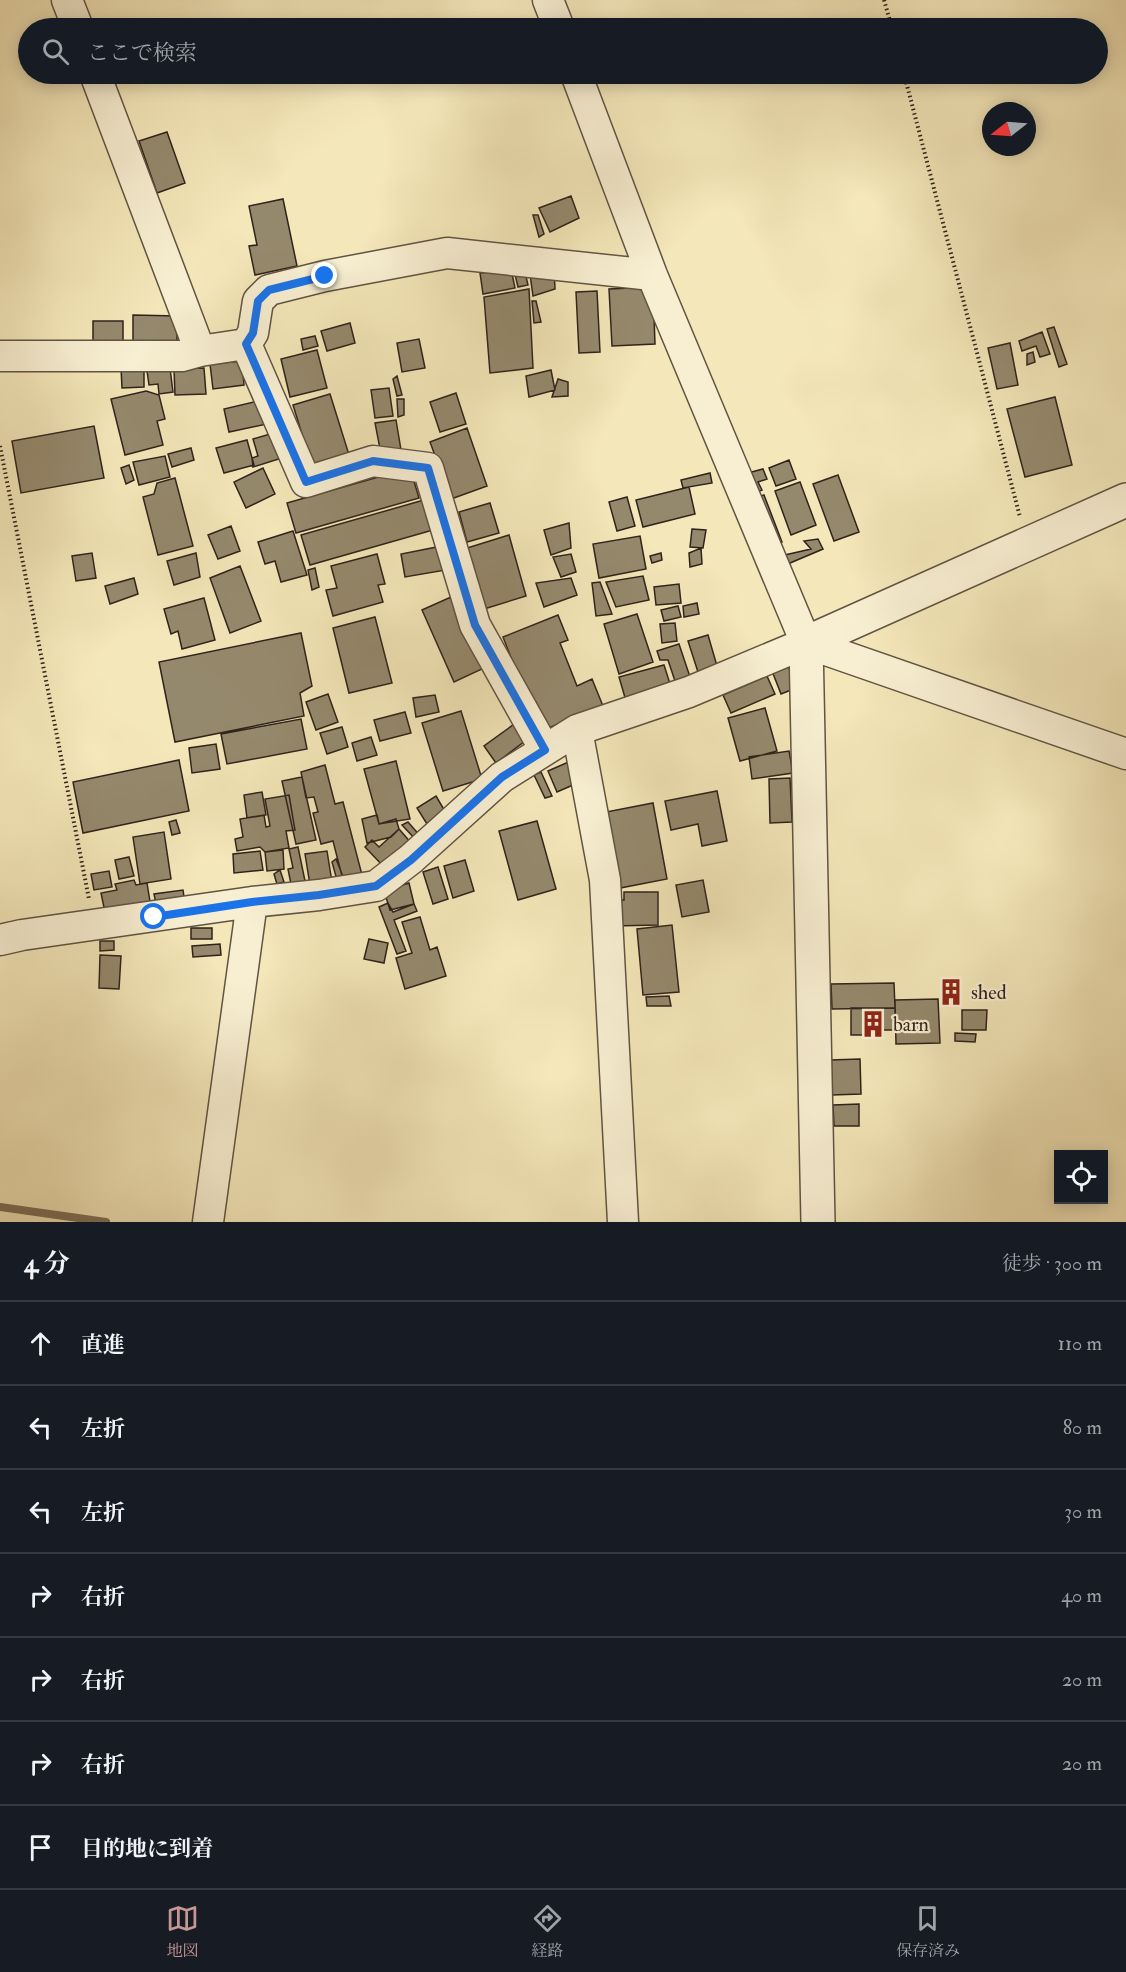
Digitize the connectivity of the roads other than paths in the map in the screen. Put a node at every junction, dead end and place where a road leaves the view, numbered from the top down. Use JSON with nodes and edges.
{"nodes":[{"id":1,"x":67,"y":0,"type":"edge"},
{"id":2,"x":548,"y":0,"type":"edge"},
{"id":3,"x":74,"y":18,"type":"edge"},
{"id":4,"x":555,"y":18,"type":"edge"},
{"id":5,"x":99,"y":84,"type":"edge"},
{"id":6,"x":580,"y":84,"type":"edge"},
{"id":7,"x":652,"y":275,"type":"junction"},
{"id":8,"x":246,"y":344,"type":"junction"},
{"id":9,"x":200,"y":351,"type":"junction"},
{"id":10,"x":0,"y":356,"type":"edge"},
{"id":11,"x":1126,"y":500,"type":"edge"},
{"id":12,"x":806,"y":643,"type":"junction"},
{"id":13,"x":577,"y":730,"type":"junction"},
{"id":14,"x":545,"y":750,"type":"junction"},
{"id":15,"x":1126,"y":754,"type":"edge"},
{"id":16,"x":252,"y":902,"type":"junction"},
{"id":17,"x":0,"y":940,"type":"edge"},
{"id":18,"x":208,"y":1222,"type":"edge"},
{"id":19,"x":623,"y":1222,"type":"edge"},
{"id":20,"x":818,"y":1222,"type":"edge"}],
"edges":[{"from":1,"to":3,"type":"street"},
{"from":2,"to":4,"type":"street"},
{"from":5,"to":9,"type":"street"},
{"from":6,"to":7,"type":"street"},
{"from":7,"to":8,"type":"street"},
{"from":7,"to":12,"type":"street"},
{"from":8,"to":9,"type":"street"},
{"from":8,"to":14,"type":"street"},
{"from":9,"to":10,"type":"street"},
{"from":11,"to":12,"type":"street"},
{"from":12,"to":13,"type":"street"},
{"from":12,"to":15,"type":"street"},
{"from":12,"to":20,"type":"street"},
{"from":13,"to":14,"type":"street"},
{"from":13,"to":19,"type":"street"},
{"from":14,"to":16,"type":"street"},
{"from":16,"to":17,"type":"street"},
{"from":16,"to":18,"type":"street"}]}
